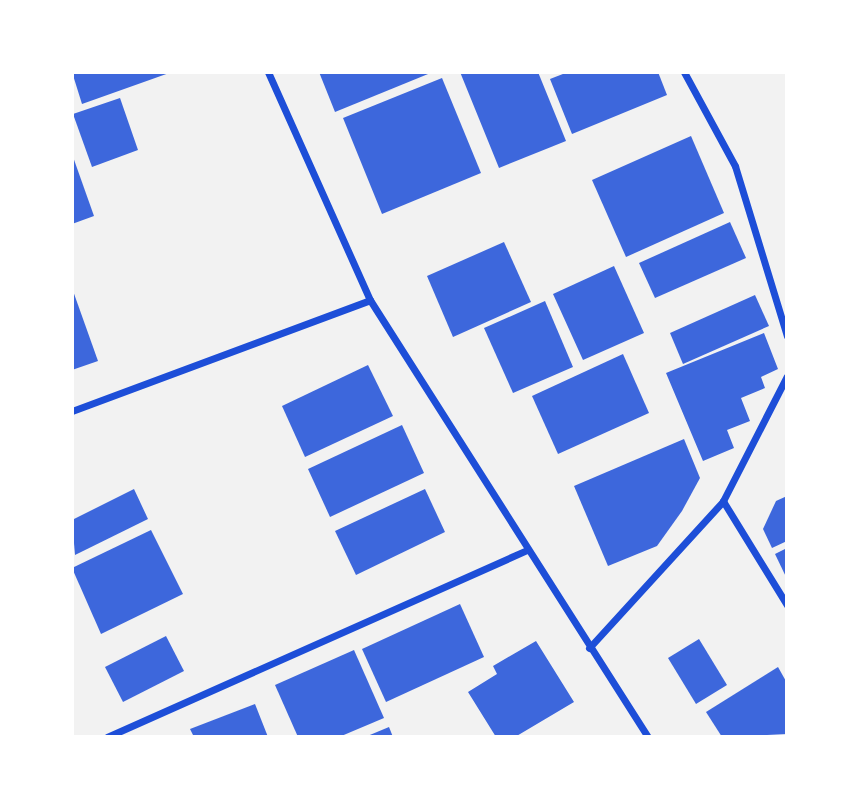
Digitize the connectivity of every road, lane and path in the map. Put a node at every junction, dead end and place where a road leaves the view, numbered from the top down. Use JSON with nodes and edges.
{"nodes":[{"id":1,"x":268,"y":72,"type":"edge"},
{"id":2,"x":684,"y":72,"type":"edge"},
{"id":3,"x":370,"y":300,"type":"junction"},
{"id":4,"x":787,"y":336,"type":"edge"},
{"id":5,"x":787,"y":376,"type":"edge"},
{"id":6,"x":72,"y":411,"type":"edge"},
{"id":7,"x":723,"y":501,"type":"junction"},
{"id":8,"x":527,"y":550,"type":"junction"},
{"id":9,"x":787,"y":605,"type":"edge"},
{"id":10,"x":589,"y":648,"type":"junction"},
{"id":11,"x":107,"y":737,"type":"edge"},
{"id":12,"x":648,"y":737,"type":"edge"}],
"edges":[{"from":1,"to":3,"type":"street"},
{"from":2,"to":4,"type":"street"},
{"from":3,"to":6,"type":"street"},
{"from":3,"to":8,"type":"street"},
{"from":5,"to":7,"type":"street"},
{"from":7,"to":9,"type":"street"},
{"from":7,"to":10,"type":"street"},
{"from":8,"to":10,"type":"street"},
{"from":8,"to":11,"type":"street"},
{"from":10,"to":12,"type":"street"}]}
